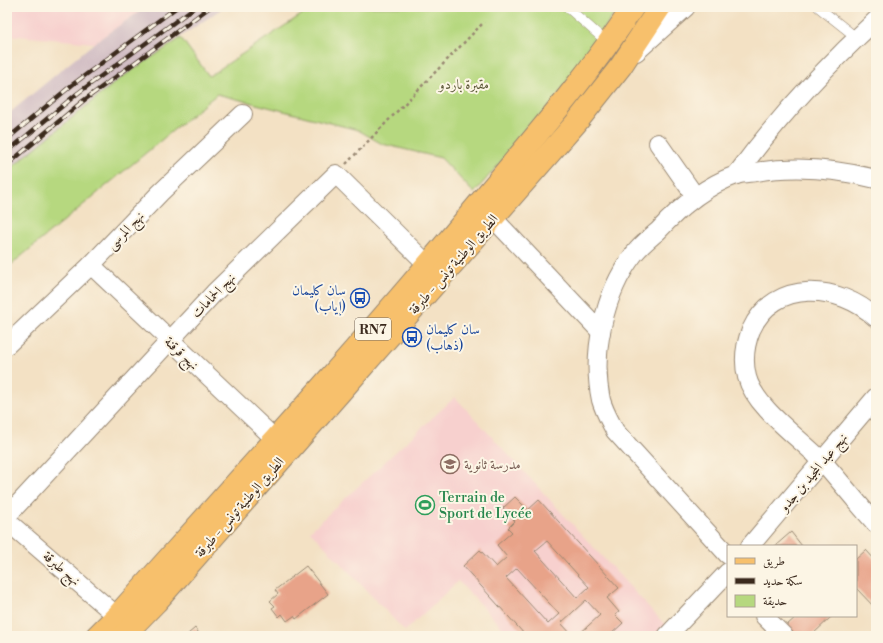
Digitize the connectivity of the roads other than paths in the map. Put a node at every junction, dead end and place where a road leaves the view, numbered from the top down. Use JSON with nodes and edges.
{"nodes":[{"id":1,"x":567,"y":7,"type":"edge"},
{"id":2,"x":633,"y":7,"type":"edge"},
{"id":3,"x":660,"y":7,"type":"edge"},
{"id":4,"x":686,"y":7,"type":"edge"},
{"id":5,"x":818,"y":7,"type":"edge"},
{"id":6,"x":876,"y":20,"type":"edge"},
{"id":7,"x":857,"y":38,"type":"junction"},
{"id":8,"x":609,"y":44,"type":"junction"},
{"id":9,"x":621,"y":66,"type":"junction"},
{"id":10,"x":243,"y":114,"type":"dead end"},
{"id":11,"x":658,"y":143,"type":"dead end"},
{"id":12,"x":736,"y":175,"type":"junction"},
{"id":13,"x":876,"y":179,"type":"edge"},
{"id":14,"x":696,"y":196,"type":"junction"},
{"id":15,"x":493,"y":218,"type":"junction"},
{"id":16,"x":91,"y":265,"type":"junction"},
{"id":17,"x":428,"y":265,"type":"junction"},
{"id":18,"x":876,"y":318,"type":"edge"},
{"id":19,"x":601,"y":332,"type":"junction"},
{"id":20,"x":170,"y":341,"type":"junction"},
{"id":21,"x":7,"y":345,"type":"edge"},
{"id":22,"x":876,"y":397,"type":"edge"},
{"id":23,"x":275,"y":439,"type":"junction"},
{"id":24,"x":822,"y":462,"type":"junction"},
{"id":25,"x":7,"y":516,"type":"edge"},
{"id":26,"x":7,"y":520,"type":"edge"},
{"id":27,"x":876,"y":524,"type":"edge"},
{"id":28,"x":751,"y":545,"type":"edge"},
{"id":29,"x":727,"y":554,"type":"edge"},
{"id":30,"x":727,"y":575,"type":"edge"},
{"id":31,"x":765,"y":617,"type":"edge"},
{"id":32,"x":120,"y":626,"type":"edge"},
{"id":33,"x":97,"y":636,"type":"edge"},
{"id":34,"x":667,"y":636,"type":"edge"},
{"id":35,"x":784,"y":636,"type":"edge"}],
"edges":[{"from":1,"to":8,"type":"lane"},
{"from":2,"to":8,"type":"main road","name":"الطريق الوطنية تونس - طبرقة","number":"RN7"},
{"from":3,"to":9,"type":"main road","name":"الطريق الوطنية تونس - طبرقة","number":"RN7"},
{"from":4,"to":9,"type":"street"},
{"from":5,"to":7,"type":"lane"},
{"from":6,"to":7,"type":"street"},
{"from":7,"to":12,"type":"street"},
{"from":8,"to":17,"type":"main road","name":"الطريق الوطنية تونس - طبرقة","number":"RN7"},
{"from":9,"to":15,"type":"main road","name":"الطريق الوطنية تونس - طبرقة","number":"RN7"},
{"from":10,"to":16,"type":"street","name":"نهج المرسى"},
{"from":11,"to":14,"type":"street"},
{"from":12,"to":13,"type":"street"},
{"from":12,"to":14,"type":"street"},
{"from":14,"to":19,"type":"street"},
{"from":15,"to":19,"type":"street"},
{"from":15,"to":32,"type":"main road","name":"الطريق الوطنية تونس - طبرقة","number":"RN7"},
{"from":16,"to":20,"type":"street","name":"نهج قرقنة"},
{"from":16,"to":21,"type":"street","name":"نهج المرسى"},
{"from":17,"to":20,"type":"street","name":"نهج الحمامات"},
{"from":17,"to":23,"type":"main road","name":"الطريق الوطنية تونس - طبرقة","number":"RN7"},
{"from":18,"to":24,"type":"street"},
{"from":19,"to":29,"type":"street"},
{"from":20,"to":23,"type":"street","name":"نهج قرقنة"},
{"from":20,"to":25,"type":"street","name":"نهج الحمامات"},
{"from":22,"to":24,"type":"street","name":"نهج عبد المجيد بن جدو"},
{"from":23,"to":32,"type":"main road","name":"الطريق الوطنية تونس - طبرقة","number":"RN7"},
{"from":24,"to":27,"type":"street"},
{"from":24,"to":28,"type":"street","name":"نهج عبد المجيد بن جدو"},
{"from":26,"to":32,"type":"street","name":"نهج طبرقة"},
{"from":30,"to":34,"type":"street"},
{"from":31,"to":35,"type":"street"},
{"from":32,"to":33,"type":"main road","name":"الطريق الوطنية تونس - طبرقة","number":"RN7"}]}
